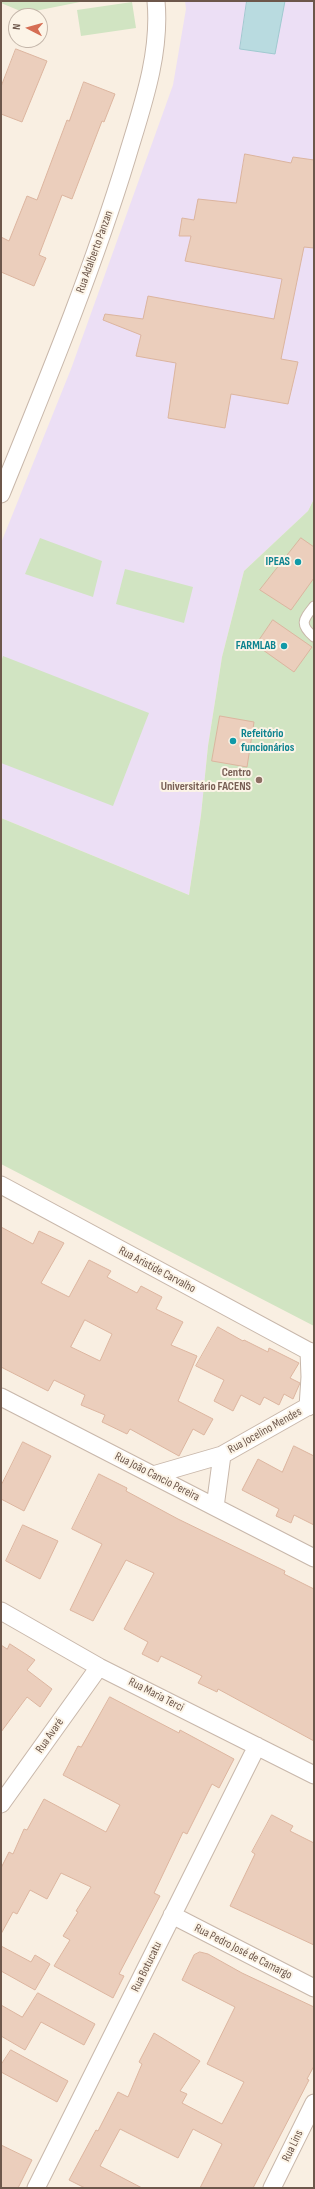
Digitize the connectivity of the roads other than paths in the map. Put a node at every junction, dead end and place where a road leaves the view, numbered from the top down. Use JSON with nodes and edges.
{"nodes":[{"id":1,"x":156,"y":1,"type":"edge"},
{"id":2,"x":1,"y":494,"type":"edge"},
{"id":3,"x":314,"y":606,"type":"edge"},
{"id":4,"x":314,"y":637,"type":"edge"},
{"id":5,"x":1,"y":1186,"type":"edge"},
{"id":6,"x":312,"y":1352,"type":"edge"},
{"id":7,"x":1,"y":1397,"type":"edge"},
{"id":8,"x":311,"y":1405,"type":"edge"},
{"id":9,"x":222,"y":1455,"type":"junction"},
{"id":10,"x":153,"y":1475,"type":"junction"},
{"id":11,"x":215,"y":1507,"type":"junction"},
{"id":12,"x":314,"y":1558,"type":"edge"},
{"id":13,"x":3,"y":1610,"type":"edge"},
{"id":14,"x":99,"y":1667,"type":"junction"},
{"id":15,"x":257,"y":1746,"type":"junction"},
{"id":16,"x":314,"y":1775,"type":"edge"},
{"id":17,"x":1,"y":1804,"type":"edge"},
{"id":18,"x":172,"y":1915,"type":"junction"},
{"id":19,"x":314,"y":1988,"type":"edge"},
{"id":20,"x":314,"y":2103,"type":"edge"},
{"id":21,"x":36,"y":2188,"type":"edge"},
{"id":22,"x":272,"y":2188,"type":"edge"}],
"edges":[{"from":1,"to":2,"type":"street","name":"Rua Adalberto Panzan"},
{"from":3,"to":4,"type":"lane"},
{"from":5,"to":6,"type":"street","name":"Rua Aristide Carvalho"},
{"from":6,"to":8,"type":"street","name":"Rua Jocelino Mendes"},
{"from":7,"to":10,"type":"street","name":"Rua João Cancio Pereira"},
{"from":8,"to":9,"type":"street","name":"Rua Jocelino Mendes"},
{"from":9,"to":10,"type":"street","name":"Rua Jocelino Mendes"},
{"from":9,"to":11,"type":"street","name":"Rua Jocelino Mendes"},
{"from":10,"to":11,"type":"street","name":"Rua João Cancio Pereira"},
{"from":11,"to":12,"type":"street","name":"Rua João Cancio Pereira"},
{"from":13,"to":14,"type":"street","name":"Rua Maria Terci"},
{"from":14,"to":15,"type":"street","name":"Rua Maria Terci"},
{"from":14,"to":17,"type":"street","name":"Rua Avaré"},
{"from":15,"to":16,"type":"street","name":"Rua Maria Terci"},
{"from":15,"to":18,"type":"street","name":"Rua Botucatu"},
{"from":18,"to":19,"type":"street","name":"Rua Pedro José de Camargo"},
{"from":18,"to":21,"type":"street","name":"Rua Botucatu"},
{"from":20,"to":22,"type":"street","name":"Rua Lins"}]}
